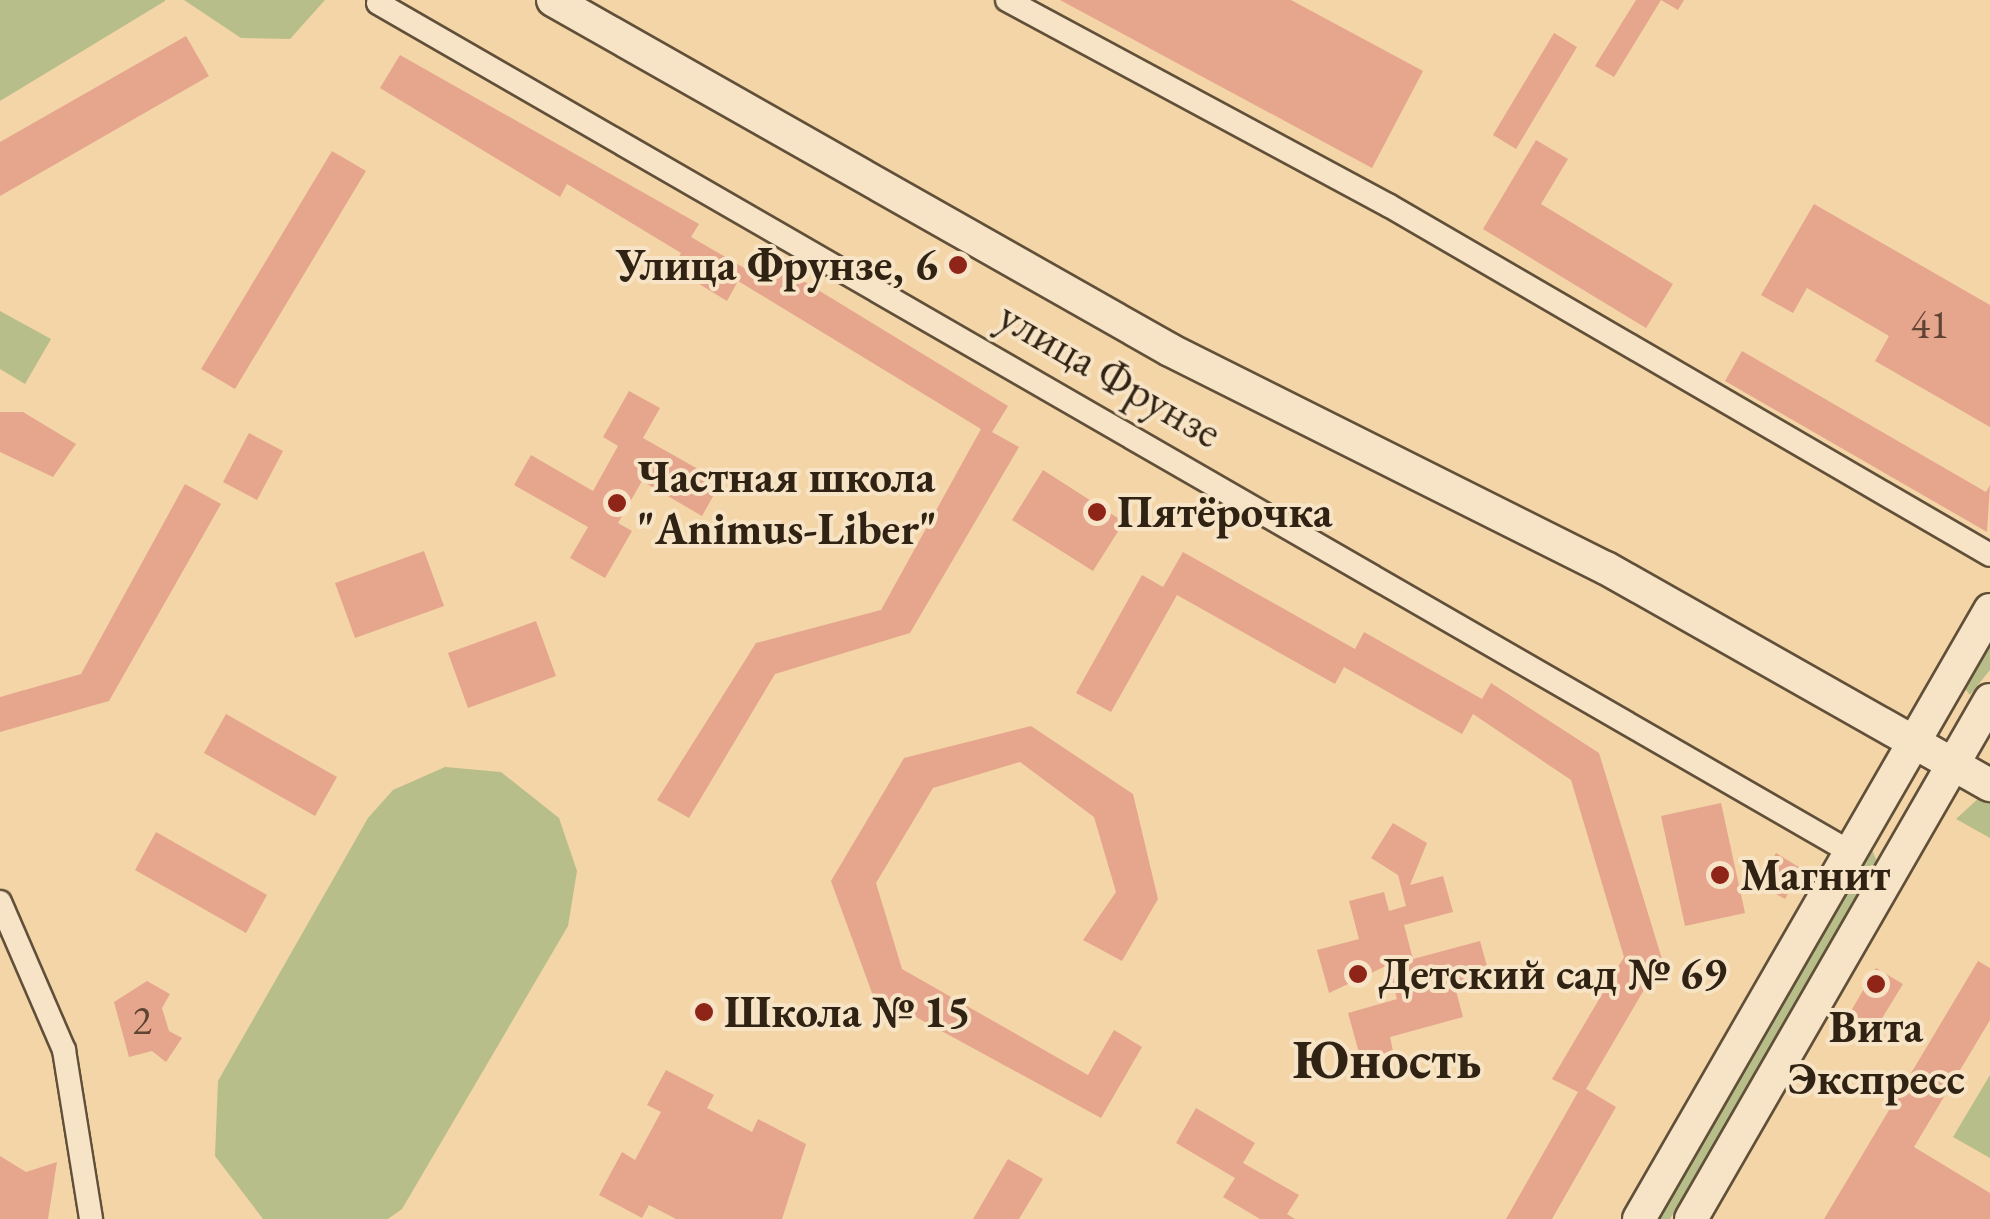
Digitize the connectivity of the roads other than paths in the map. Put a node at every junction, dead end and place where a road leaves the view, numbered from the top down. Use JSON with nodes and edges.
{"nodes":[{"id":1,"x":552,"y":0,"type":"edge"},
{"id":2,"x":1006,"y":0,"type":"edge"},
{"id":3,"x":378,"y":4,"type":"dead end"},
{"id":4,"x":1990,"y":555,"type":"edge"},
{"id":5,"x":1990,"y":610,"type":"edge"},
{"id":6,"x":1990,"y":700,"type":"edge"},
{"id":7,"x":1914,"y":741,"type":"junction"},
{"id":8,"x":1953,"y":763,"type":"junction"},
{"id":9,"x":1990,"y":784,"type":"edge"},
{"id":10,"x":1850,"y":852,"type":"junction"},
{"id":11,"x":0,"y":902,"type":"edge"},
{"id":12,"x":92,"y":1219,"type":"edge"},
{"id":13,"x":1639,"y":1219,"type":"edge"},
{"id":14,"x":1692,"y":1219,"type":"edge"}],
"edges":[{"from":1,"to":7,"type":"main road"},
{"from":2,"to":4,"type":"street"},
{"from":3,"to":10,"type":"street","name":"улица Фрунзе"},
{"from":5,"to":7,"type":"main road"},
{"from":6,"to":8,"type":"main road"},
{"from":7,"to":8,"type":"main road"},
{"from":7,"to":10,"type":"main road"},
{"from":8,"to":9,"type":"main road"},
{"from":8,"to":14,"type":"main road"},
{"from":10,"to":13,"type":"main road"},
{"from":11,"to":12,"type":"street"}]}
